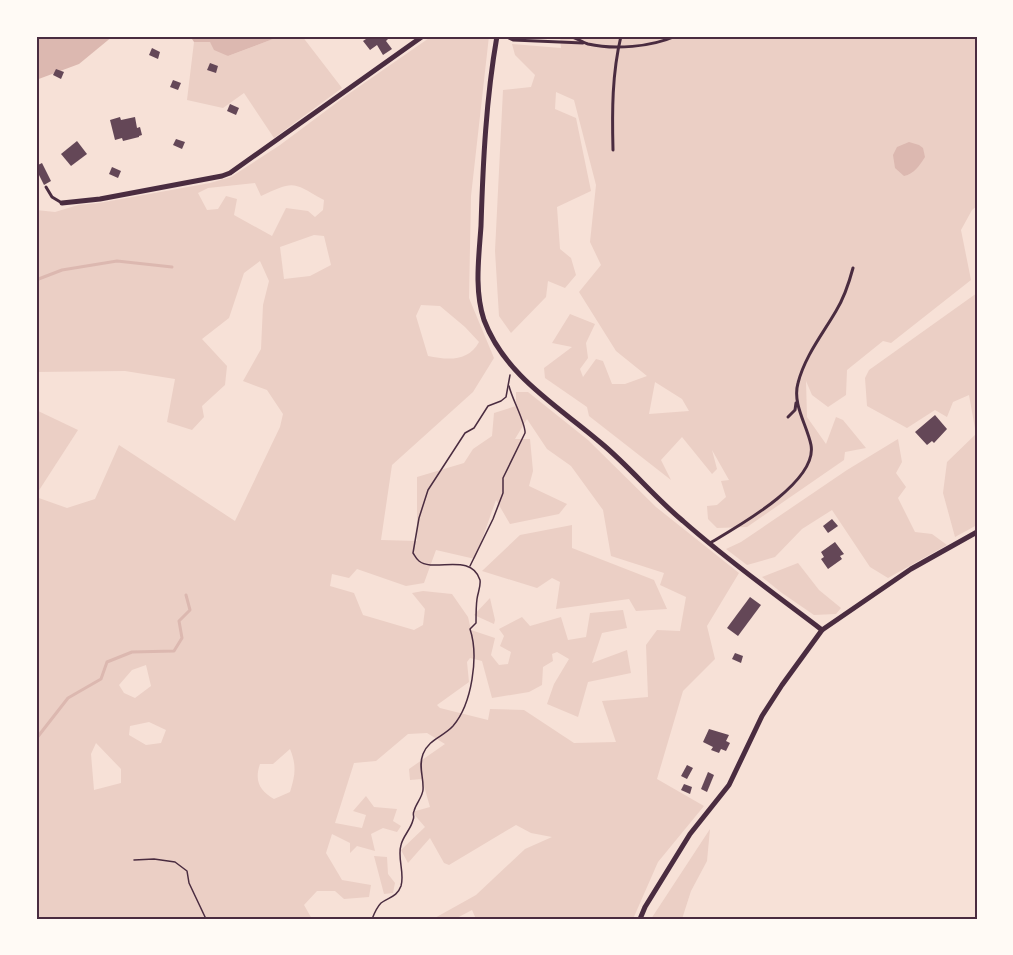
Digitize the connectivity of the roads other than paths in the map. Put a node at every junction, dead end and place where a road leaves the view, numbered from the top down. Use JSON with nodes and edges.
{"nodes":[{"id":1,"x":423,"y":36,"type":"edge"},
{"id":2,"x":496,"y":36,"type":"edge"},
{"id":3,"x":505,"y":36,"type":"edge"},
{"id":4,"x":570,"y":36,"type":"edge"},
{"id":5,"x":621,"y":36,"type":"edge"},
{"id":6,"x":676,"y":36,"type":"edge"},
{"id":7,"x":587,"y":44,"type":"junction"},
{"id":8,"x":617,"y":47,"type":"junction"},
{"id":9,"x":613,"y":150,"type":"dead end"},
{"id":10,"x":46,"y":187,"type":"dead end"},
{"id":11,"x":62,"y":203,"type":"joint"},
{"id":12,"x":853,"y":268,"type":"dead end"},
{"id":13,"x":796,"y":401,"type":"junction"},
{"id":14,"x":788,"y":417,"type":"dead end"},
{"id":15,"x":977,"y":532,"type":"edge"},
{"id":16,"x":710,"y":543,"type":"junction"},
{"id":17,"x":822,"y":630,"type":"junction"},
{"id":18,"x":640,"y":919,"type":"edge"}],
"edges":[{"from":1,"to":11,"type":"street"},
{"from":2,"to":16,"type":"street"},
{"from":3,"to":7,"type":"lane"},
{"from":4,"to":7,"type":"lane"},
{"from":5,"to":8,"type":"lane"},
{"from":6,"to":8,"type":"lane"},
{"from":7,"to":8,"type":"lane"},
{"from":8,"to":9,"type":"lane"},
{"from":10,"to":11,"type":"lane"},
{"from":12,"to":13,"type":"lane"},
{"from":13,"to":14,"type":"lane"},
{"from":13,"to":16,"type":"lane"},
{"from":15,"to":17,"type":"street"},
{"from":16,"to":17,"type":"street"},
{"from":17,"to":18,"type":"street"}]}
